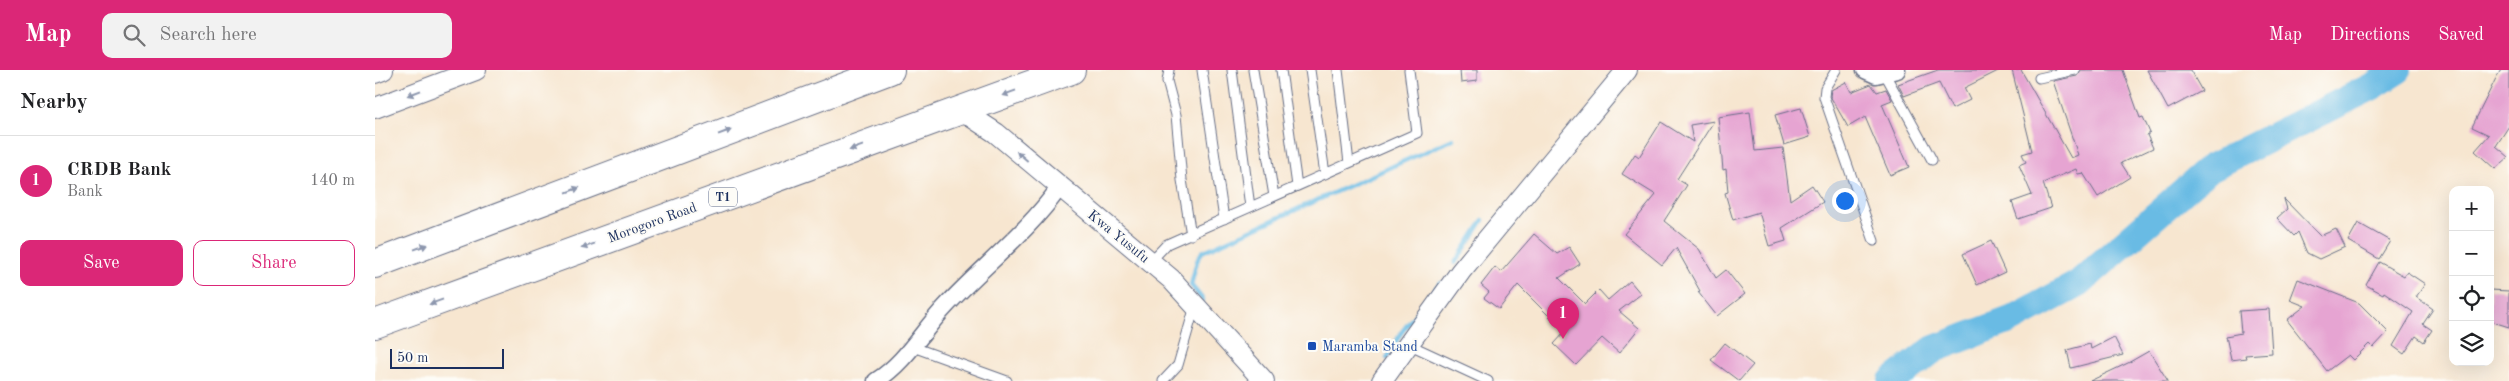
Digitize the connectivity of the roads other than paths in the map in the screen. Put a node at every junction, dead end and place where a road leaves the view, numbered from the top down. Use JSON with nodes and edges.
{"nodes":[{"id":1,"x":383,"y":70,"type":"edge"},
{"id":2,"x":476,"y":70,"type":"edge"},
{"id":3,"x":891,"y":70,"type":"edge"},
{"id":4,"x":1071,"y":70,"type":"edge"},
{"id":5,"x":1169,"y":70,"type":"edge"},
{"id":6,"x":1202,"y":70,"type":"edge"},
{"id":7,"x":1231,"y":70,"type":"edge"},
{"id":8,"x":1253,"y":70,"type":"edge"},
{"id":9,"x":1281,"y":70,"type":"edge"},
{"id":10,"x":1310,"y":70,"type":"edge"},
{"id":11,"x":1337,"y":70,"type":"edge"},
{"id":12,"x":1409,"y":70,"type":"edge"},
{"id":13,"x":1627,"y":70,"type":"edge"},
{"id":14,"x":1836,"y":70,"type":"edge"},
{"id":15,"x":1865,"y":70,"type":"edge"},
{"id":16,"x":2075,"y":70,"type":"edge"},
{"id":17,"x":1891,"y":72,"type":"edge"},
{"id":18,"x":375,"y":73,"type":"edge"},
{"id":19,"x":2039,"y":78,"type":"dead end"},
{"id":20,"x":375,"y":108,"type":"edge"},
{"id":21,"x":957,"y":112,"type":"junction"},
{"id":22,"x":1932,"y":160,"type":"dead end"},
{"id":23,"x":1349,"y":163,"type":"junction"},
{"id":24,"x":1325,"y":174,"type":"junction"},
{"id":25,"x":1297,"y":186,"type":"junction"},
{"id":26,"x":1059,"y":188,"type":"junction"},
{"id":27,"x":1274,"y":196,"type":"junction"},
{"id":28,"x":1249,"y":207,"type":"junction"},
{"id":29,"x":1224,"y":219,"type":"junction"},
{"id":30,"x":1191,"y":235,"type":"junction"},
{"id":31,"x":1874,"y":241,"type":"dead end"},
{"id":32,"x":1150,"y":262,"type":"junction"},
{"id":33,"x":375,"y":264,"type":"edge"},
{"id":34,"x":1195,"y":306,"type":"junction"},
{"id":35,"x":375,"y":324,"type":"edge"},
{"id":36,"x":1408,"y":344,"type":"junction"},
{"id":37,"x":913,"y":347,"type":"junction"},
{"id":38,"x":876,"y":381,"type":"edge"},
{"id":39,"x":1007,"y":381,"type":"edge"},
{"id":40,"x":1163,"y":381,"type":"edge"},
{"id":41,"x":1264,"y":381,"type":"edge"},
{"id":42,"x":1382,"y":381,"type":"edge"},
{"id":43,"x":1488,"y":381,"type":"edge"}],
"edges":[{"from":1,"to":18,"type":"street"},
{"from":2,"to":20,"type":"street","one_way":true},
{"from":33,"to":3,"type":"highway","one_way":true},
{"from":4,"to":21,"type":"highway","name":"Morogoro Road","number":"T1","one_way":true},
{"from":5,"to":30,"type":"lane"},
{"from":6,"to":29,"type":"lane"},
{"from":7,"to":28,"type":"lane"},
{"from":8,"to":27,"type":"lane"},
{"from":9,"to":25,"type":"lane"},
{"from":10,"to":24,"type":"lane"},
{"from":11,"to":23,"type":"lane"},
{"from":12,"to":23,"type":"lane"},
{"from":13,"to":36,"type":"street"},
{"from":14,"to":31,"type":"lane"},
{"from":15,"to":17,"type":"street"},
{"from":16,"to":19,"type":"lane"},
{"from":17,"to":22,"type":"lane"},
{"from":26,"to":21,"type":"street","name":"Kwa Yusufu","one_way":true},
{"from":21,"to":35,"type":"highway","name":"Morogoro Road","number":"T1","one_way":true},
{"from":23,"to":24,"type":"lane"},
{"from":24,"to":25,"type":"lane"},
{"from":25,"to":27,"type":"lane"},
{"from":26,"to":32,"type":"street","name":"Kwa Yusufu"},
{"from":26,"to":37,"type":"street"},
{"from":27,"to":28,"type":"lane"},
{"from":28,"to":29,"type":"lane"},
{"from":29,"to":30,"type":"lane"},
{"from":30,"to":32,"type":"lane"},
{"from":32,"to":34,"type":"street","name":"Kwa Yusufu"},
{"from":34,"to":40,"type":"lane"},
{"from":34,"to":41,"type":"street","name":"Kwa Yusufu"},
{"from":36,"to":42,"type":"street"},
{"from":36,"to":43,"type":"lane"},
{"from":37,"to":38,"type":"street"},
{"from":37,"to":39,"type":"lane"}]}
